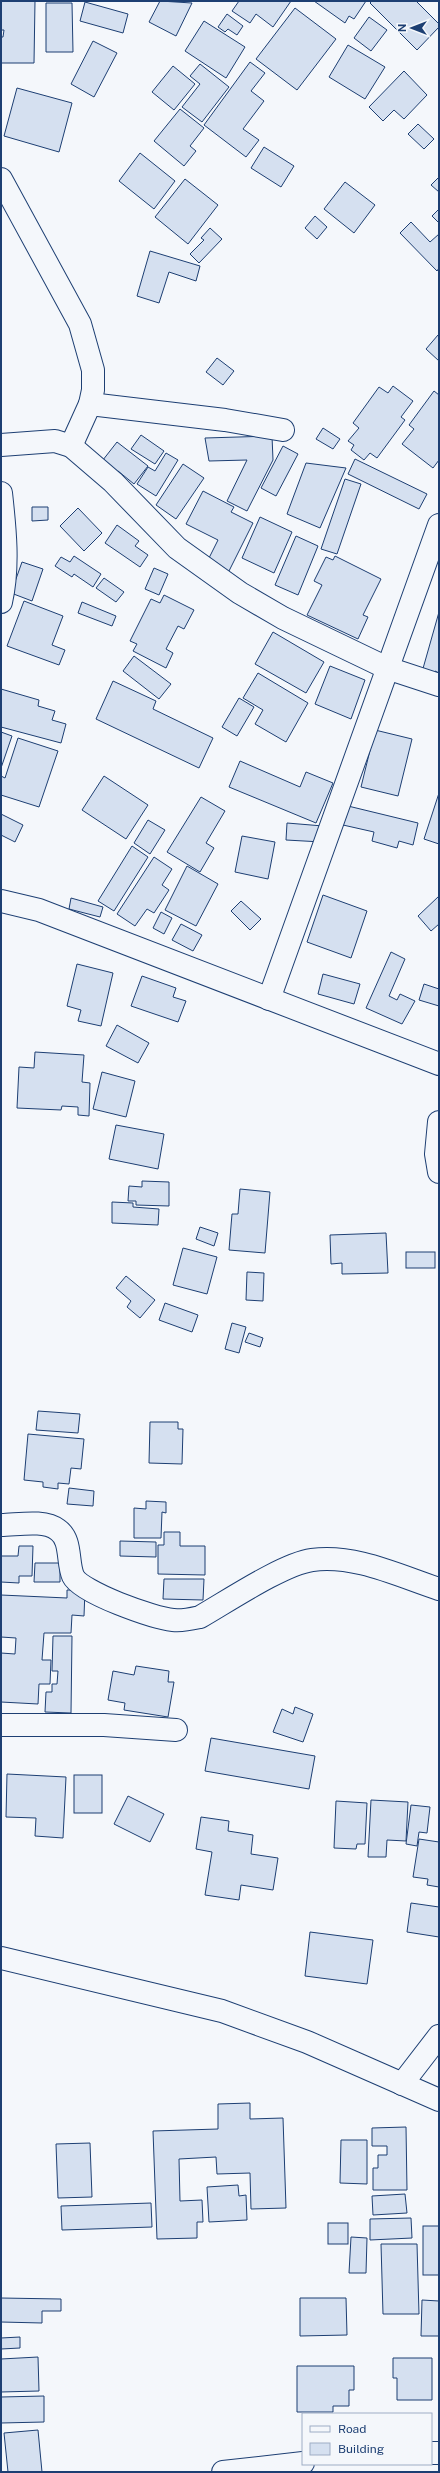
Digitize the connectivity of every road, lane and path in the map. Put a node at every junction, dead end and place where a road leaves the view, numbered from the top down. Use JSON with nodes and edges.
{"nodes":[{"id":1,"x":1,"y":179,"type":"edge"},
{"id":2,"x":90,"y":404,"type":"junction"},
{"id":3,"x":283,"y":430,"type":"dead end"},
{"id":4,"x":1,"y":445,"type":"edge"},
{"id":5,"x":71,"y":446,"type":"junction"},
{"id":6,"x":1,"y":494,"type":"edge"},
{"id":7,"x":439,"y":525,"type":"edge"},
{"id":8,"x":1,"y":602,"type":"edge"},
{"id":9,"x":387,"y":668,"type":"junction"},
{"id":10,"x":439,"y":685,"type":"edge"},
{"id":11,"x":1,"y":901,"type":"edge"},
{"id":12,"x":270,"y":999,"type":"junction"},
{"id":13,"x":439,"y":1064,"type":"edge"},
{"id":14,"x":439,"y":1122,"type":"edge"},
{"id":15,"x":439,"y":1172,"type":"edge"},
{"id":16,"x":1,"y":1525,"type":"edge"},
{"id":17,"x":439,"y":1589,"type":"edge"},
{"id":18,"x":1,"y":1725,"type":"edge"},
{"id":19,"x":176,"y":1730,"type":"dead end"},
{"id":20,"x":1,"y":1958,"type":"edge"},
{"id":21,"x":439,"y":2036,"type":"edge"},
{"id":22,"x":402,"y":2084,"type":"junction"},
{"id":23,"x":439,"y":2100,"type":"edge"},
{"id":24,"x":291,"y":2466,"type":"edge"},
{"id":25,"x":223,"y":2472,"type":"edge"}],
"edges":[{"from":1,"to":2,"type":"street"},
{"from":2,"to":3,"type":"street"},
{"from":2,"to":5,"type":"street"},
{"from":4,"to":5,"type":"street"},
{"from":5,"to":9,"type":"street"},
{"from":6,"to":8,"type":"street"},
{"from":7,"to":9,"type":"street"},
{"from":9,"to":10,"type":"street"},
{"from":9,"to":12,"type":"street"},
{"from":11,"to":12,"type":"street"},
{"from":12,"to":13,"type":"street"},
{"from":14,"to":15,"type":"street"},
{"from":16,"to":17,"type":"street"},
{"from":18,"to":19,"type":"street"},
{"from":20,"to":22,"type":"street"},
{"from":21,"to":22,"type":"street"},
{"from":22,"to":23,"type":"street"},
{"from":24,"to":25,"type":"street"}]}
